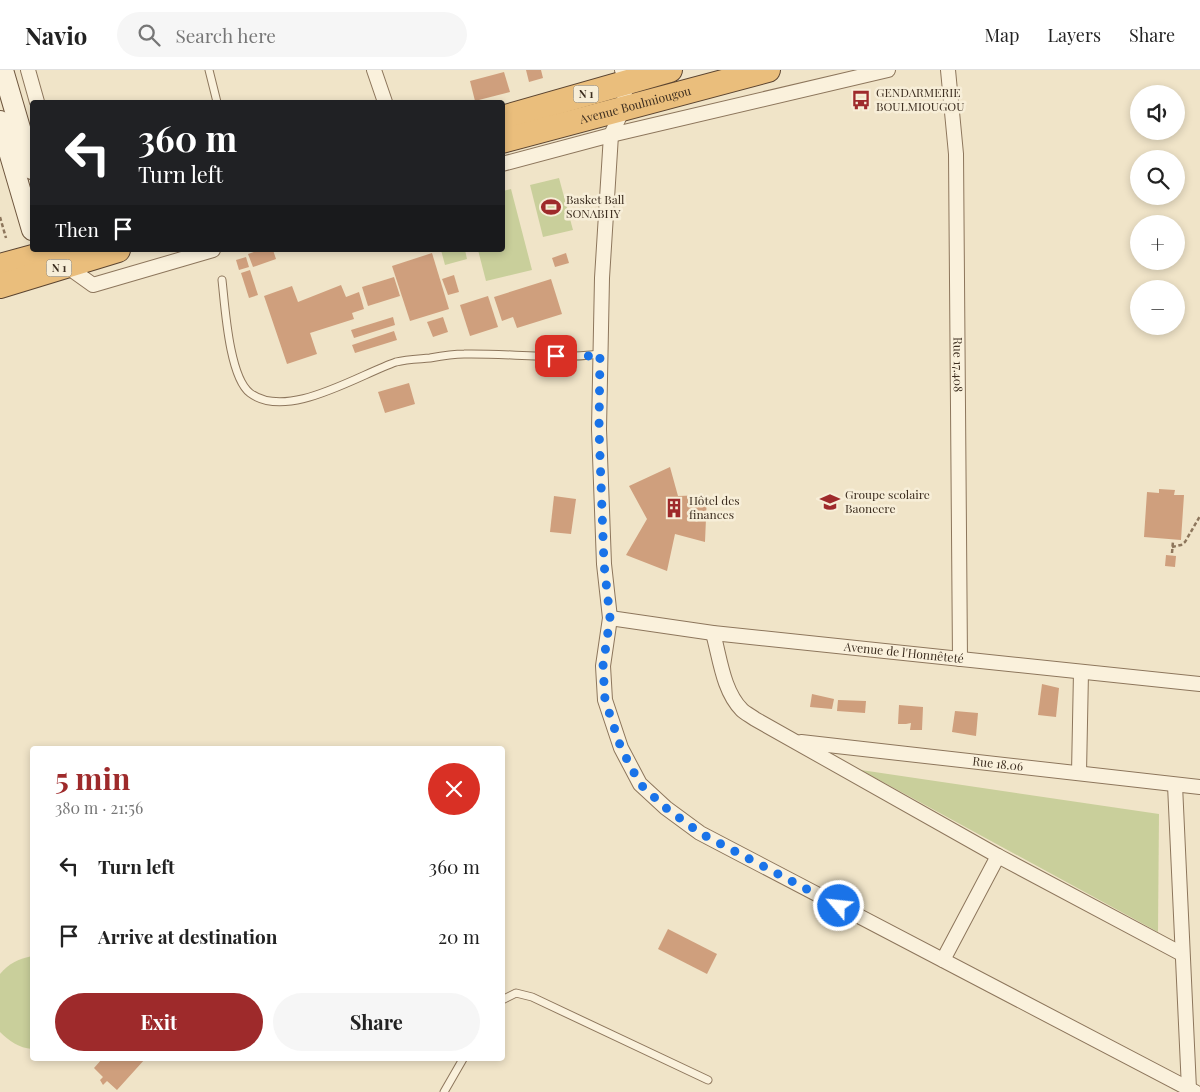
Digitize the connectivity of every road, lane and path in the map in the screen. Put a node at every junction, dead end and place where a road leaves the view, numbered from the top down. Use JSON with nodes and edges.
{"nodes":[{"id":1,"x":28,"y":70,"type":"edge"},
{"id":2,"x":209,"y":70,"type":"edge"},
{"id":3,"x":374,"y":70,"type":"edge"},
{"id":4,"x":670,"y":70,"type":"edge"},
{"id":5,"x":768,"y":70,"type":"edge"},
{"id":6,"x":888,"y":70,"type":"edge"},
{"id":7,"x":948,"y":70,"type":"edge"},
{"id":8,"x":624,"y":76,"type":"edge"},
{"id":9,"x":3,"y":78,"type":"edge"},
{"id":10,"x":36,"y":100,"type":"edge"},
{"id":11,"x":216,"y":100,"type":"edge"},
{"id":12,"x":384,"y":100,"type":"edge"},
{"id":13,"x":623,"y":109,"type":"junction"},
{"id":14,"x":505,"y":117,"type":"edge"},
{"id":15,"x":0,"y":121,"type":"edge"},
{"id":16,"x":611,"y":135,"type":"junction"},
{"id":17,"x":505,"y":140,"type":"edge"},
{"id":18,"x":30,"y":163,"type":"edge"},
{"id":19,"x":505,"y":163,"type":"edge"},
{"id":20,"x":0,"y":217,"type":"edge"},
{"id":21,"x":30,"y":223,"type":"edge"},
{"id":22,"x":6,"y":238,"type":"dead end"},
{"id":23,"x":96,"y":252,"type":"edge"},
{"id":24,"x":206,"y":252,"type":"edge"},
{"id":25,"x":52,"y":256,"type":"edge"},
{"id":26,"x":0,"y":266,"type":"edge"},
{"id":27,"x":222,"y":280,"type":"dead end"},
{"id":28,"x":0,"y":286,"type":"edge"},
{"id":29,"x":600,"y":354,"type":"junction"},
{"id":30,"x":1200,"y":516,"type":"edge"},
{"id":31,"x":1173,"y":541,"type":"dead end"},
{"id":32,"x":1172,"y":547,"type":"junction"},
{"id":33,"x":1172,"y":553,"type":"dead end"},
{"id":34,"x":610,"y":618,"type":"junction"},
{"id":35,"x":713,"y":633,"type":"junction"},
{"id":36,"x":960,"y":659,"type":"junction"},
{"id":37,"x":1081,"y":672,"type":"junction"},
{"id":38,"x":1200,"y":684,"type":"edge"},
{"id":39,"x":794,"y":742,"type":"junction"},
{"id":40,"x":1079,"y":773,"type":"junction"},
{"id":41,"x":1175,"y":785,"type":"junction"},
{"id":42,"x":1200,"y":787,"type":"edge"},
{"id":43,"x":998,"y":856,"type":"junction"},
{"id":44,"x":1182,"y":954,"type":"junction"},
{"id":45,"x":943,"y":960,"type":"junction"},
{"id":46,"x":505,"y":998,"type":"edge"},
{"id":47,"x":462,"y":1061,"type":"edge"},
{"id":48,"x":708,"y":1080,"type":"dead end"},
{"id":49,"x":1192,"y":1091,"type":"edge"},
{"id":50,"x":444,"y":1092,"type":"edge"}],
"edges":[{"from":1,"to":10,"type":"street"},
{"from":2,"to":11,"type":"lane"},
{"from":3,"to":12,"type":"street"},
{"from":4,"to":8,"type":"highway","name":"Avenue Boulmiougou","number":"N 1"},
{"from":5,"to":13,"type":"highway","name":"Avenue Boulmiougou","number":"N 1"},
{"from":6,"to":16,"type":"street"},
{"from":7,"to":36,"type":"street","name":"Rue 17.408"},
{"from":8,"to":13,"type":"street"},
{"from":8,"to":14,"type":"highway","name":"Avenue Boulmiougou","number":"N 1"},
{"from":9,"to":18,"type":"main road"},
{"from":13,"to":16,"type":"street"},
{"from":13,"to":17,"type":"highway","name":"Avenue Boulmiougou","number":"N 1"},
{"from":15,"to":21,"type":"main road"},
{"from":16,"to":19,"type":"street"},
{"from":16,"to":29,"type":"street"},
{"from":20,"to":22,"type":"path"},
{"from":23,"to":25,"type":"highway","number":"N 1"},
{"from":24,"to":25,"type":"street"},
{"from":25,"to":26,"type":"highway","number":"N 1"},
{"from":25,"to":28,"type":"highway","number":"N 1"},
{"from":27,"to":29,"type":"lane"},
{"from":29,"to":34,"type":"street"},
{"from":30,"to":32,"type":"path"},
{"from":31,"to":32,"type":"path"},
{"from":32,"to":33,"type":"path"},
{"from":34,"to":35,"type":"street","name":"Avenue de l'Honnêteté"},
{"from":34,"to":45,"type":"street"},
{"from":35,"to":36,"type":"street","name":"Avenue de l'Honnêteté"},
{"from":35,"to":39,"type":"street"},
{"from":36,"to":37,"type":"street","name":"Avenue de l'Honnêteté"},
{"from":37,"to":38,"type":"street","name":"Avenue de l'Honnêteté"},
{"from":37,"to":40,"type":"street"},
{"from":39,"to":40,"type":"street","name":"Rue 18.06"},
{"from":39,"to":43,"type":"street"},
{"from":40,"to":41,"type":"street","name":"Rue 18.06"},
{"from":41,"to":42,"type":"street","name":"Rue 18.06"},
{"from":41,"to":44,"type":"street"},
{"from":43,"to":44,"type":"street"},
{"from":43,"to":45,"type":"street"},
{"from":44,"to":49,"type":"street"},
{"from":45,"to":49,"type":"street"},
{"from":46,"to":48,"type":"lane"},
{"from":47,"to":50,"type":"lane"}]}
